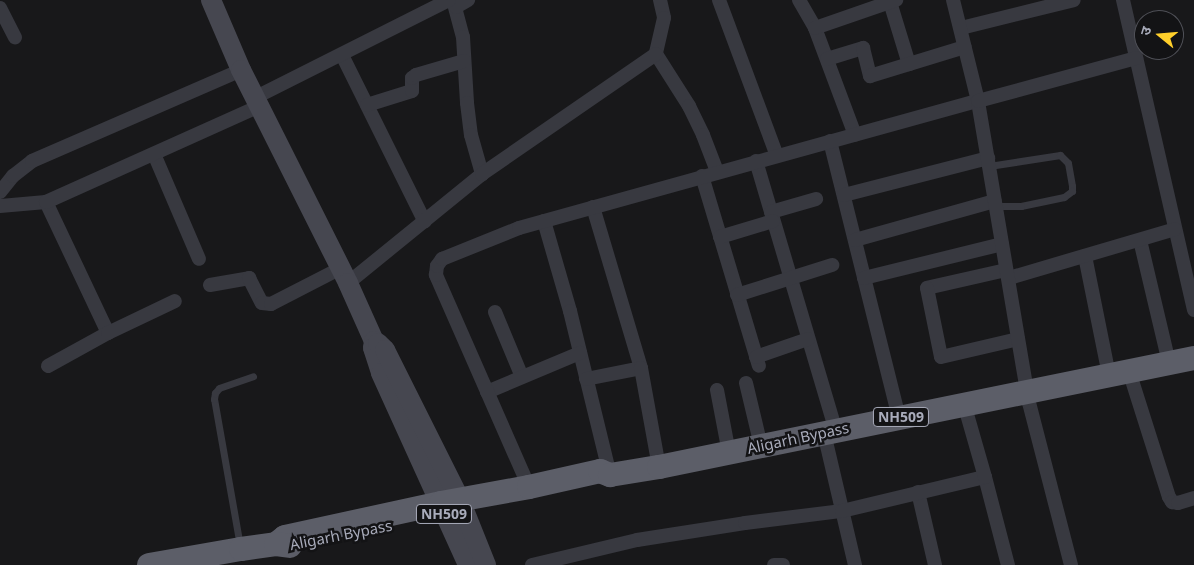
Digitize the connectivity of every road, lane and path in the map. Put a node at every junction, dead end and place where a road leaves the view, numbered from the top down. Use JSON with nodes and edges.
{"nodes":[{"id":1,"x":212,"y":0,"type":"edge"},
{"id":2,"x":468,"y":0,"type":"edge"},
{"id":3,"x":660,"y":0,"type":"edge"},
{"id":4,"x":719,"y":0,"type":"edge"},
{"id":5,"x":799,"y":0,"type":"edge"},
{"id":6,"x":953,"y":0,"type":"edge"},
{"id":7,"x":1074,"y":0,"type":"edge"},
{"id":8,"x":1123,"y":0,"type":"edge"},
{"id":9,"x":892,"y":1,"type":"edge"},
{"id":10,"x":452,"y":2,"type":"edge"},
{"id":11,"x":0,"y":8,"type":"edge"},
{"id":12,"x":815,"y":28,"type":"junction"},
{"id":13,"x":961,"y":28,"type":"junction"},
{"id":14,"x":15,"y":37,"type":"dead end"},
{"id":15,"x":965,"y":47,"type":"junction"},
{"id":16,"x":1134,"y":49,"type":"edge"},
{"id":17,"x":342,"y":54,"type":"junction"},
{"id":18,"x":656,"y":54,"type":"junction"},
{"id":19,"x":827,"y":59,"type":"junction"},
{"id":20,"x":1134,"y":59,"type":"edge"},
{"id":21,"x":1136,"y":60,"type":"edge"},
{"id":22,"x":464,"y":61,"type":"junction"},
{"id":23,"x":909,"y":64,"type":"junction"},
{"id":24,"x":241,"y":70,"type":"junction"},
{"id":25,"x":258,"y":101,"type":"junction"},
{"id":26,"x":978,"y":101,"type":"junction"},
{"id":27,"x":367,"y":105,"type":"junction"},
{"id":28,"x":855,"y":135,"type":"junction"},
{"id":29,"x":830,"y":142,"type":"junction"},
{"id":30,"x":154,"y":154,"type":"junction"},
{"id":31,"x":777,"y":156,"type":"junction"},
{"id":32,"x":756,"y":161,"type":"junction"},
{"id":33,"x":988,"y":162,"type":"junction"},
{"id":34,"x":717,"y":172,"type":"junction"},
{"id":35,"x":482,"y":174,"type":"junction"},
{"id":36,"x":702,"y":176,"type":"junction"},
{"id":37,"x":0,"y":192,"type":"edge"},
{"id":38,"x":844,"y":195,"type":"junction"},
{"id":39,"x":816,"y":199,"type":"dead end"},
{"id":40,"x":46,"y":202,"type":"junction"},
{"id":41,"x":995,"y":204,"type":"junction"},
{"id":42,"x":0,"y":206,"type":"edge"},
{"id":43,"x":592,"y":207,"type":"junction"},
{"id":44,"x":772,"y":217,"type":"junction"},
{"id":45,"x":544,"y":221,"type":"junction"},
{"id":46,"x":425,"y":222,"type":"junction"},
{"id":47,"x":1174,"y":229,"type":"junction"},
{"id":48,"x":720,"y":237,"type":"junction"},
{"id":49,"x":855,"y":240,"type":"junction"},
{"id":50,"x":1140,"y":240,"type":"junction"},
{"id":51,"x":1002,"y":244,"type":"junction"},
{"id":52,"x":1085,"y":256,"type":"junction"},
{"id":53,"x":198,"y":259,"type":"dead end"},
{"id":54,"x":832,"y":265,"type":"dead end"},
{"id":55,"x":1008,"y":274,"type":"junction"},
{"id":56,"x":344,"y":275,"type":"junction"},
{"id":57,"x":790,"y":278,"type":"junction"},
{"id":58,"x":864,"y":278,"type":"junction"},
{"id":59,"x":210,"y":285,"type":"dead end"},
{"id":60,"x":737,"y":295,"type":"junction"},
{"id":61,"x":175,"y":302,"type":"dead end"},
{"id":62,"x":1194,"y":310,"type":"edge"},
{"id":63,"x":495,"y":312,"type":"dead end"},
{"id":64,"x":108,"y":333,"type":"junction"},
{"id":65,"x":1018,"y":338,"type":"junction"},
{"id":66,"x":808,"y":339,"type":"junction"},
{"id":67,"x":580,"y":353,"type":"junction"},
{"id":68,"x":1194,"y":358,"type":"edge"},
{"id":69,"x":1168,"y":363,"type":"junction"},
{"id":70,"x":48,"y":366,"type":"dead end"},
{"id":71,"x":641,"y":368,"type":"junction"},
{"id":72,"x":1119,"y":373,"type":"junction"},
{"id":73,"x":253,"y":376,"type":"dead end"},
{"id":74,"x":522,"y":377,"type":"junction"},
{"id":75,"x":586,"y":378,"type":"junction"},
{"id":76,"x":746,"y":383,"type":"dead end"},
{"id":77,"x":717,"y":390,"type":"dead end"},
{"id":78,"x":487,"y":392,"type":"junction"},
{"id":79,"x":1029,"y":402,"type":"junction"},
{"id":80,"x":966,"y":415,"type":"junction"},
{"id":81,"x":899,"y":418,"type":"junction"},
{"id":82,"x":829,"y":441,"type":"junction"},
{"id":83,"x":761,"y":446,"type":"junction"},
{"id":84,"x":729,"y":453,"type":"junction"},
{"id":85,"x":659,"y":468,"type":"junction"},
{"id":86,"x":609,"y":475,"type":"junction"},
{"id":87,"x":985,"y":476,"type":"junction"},
{"id":88,"x":529,"y":487,"type":"junction"},
{"id":89,"x":918,"y":492,"type":"junction"},
{"id":90,"x":1194,"y":498,"type":"edge"},
{"id":91,"x":453,"y":507,"type":"junction"},
{"id":92,"x":842,"y":511,"type":"junction"},
{"id":93,"x":241,"y":548,"type":"junction"},
{"id":94,"x":148,"y":565,"type":"edge"},
{"id":95,"x":468,"y":565,"type":"edge"},
{"id":96,"x":486,"y":565,"type":"edge"},
{"id":97,"x":532,"y":565,"type":"edge"},
{"id":98,"x":774,"y":565,"type":"edge"},
{"id":99,"x":783,"y":565,"type":"edge"},
{"id":100,"x":855,"y":565,"type":"edge"},
{"id":101,"x":934,"y":565,"type":"edge"},
{"id":102,"x":1008,"y":565,"type":"edge"},
{"id":103,"x":1071,"y":565,"type":"edge"}],
"edges":[{"from":1,"to":24,"type":"main road"},
{"from":2,"to":10,"type":"street"},
{"from":3,"to":18,"type":"street"},
{"from":4,"to":31,"type":"street"},
{"from":5,"to":12,"type":"street"},
{"from":6,"to":13,"type":"street"},
{"from":7,"to":13,"type":"street"},
{"from":8,"to":16,"type":"street"},
{"from":9,"to":12,"type":"street"},
{"from":9,"to":23,"type":"street"},
{"from":10,"to":17,"type":"street"},
{"from":10,"to":22,"type":"street"},
{"from":11,"to":14,"type":"street"},
{"from":12,"to":19,"type":"street"},
{"from":13,"to":15,"type":"street"},
{"from":15,"to":23,"type":"street"},
{"from":15,"to":26,"type":"street"},
{"from":17,"to":25,"type":"street"},
{"from":17,"to":27,"type":"street"},
{"from":18,"to":34,"type":"street"},
{"from":18,"to":35,"type":"street"},
{"from":19,"to":23,"type":"street"},
{"from":19,"to":28,"type":"street"},
{"from":20,"to":26,"type":"street"},
{"from":21,"to":47,"type":"street"},
{"from":22,"to":27,"type":"street"},
{"from":22,"to":35,"type":"street"},
{"from":24,"to":25,"type":"main road"},
{"from":24,"to":37,"type":"street"},
{"from":25,"to":30,"type":"street"},
{"from":25,"to":56,"type":"main road"},
{"from":26,"to":28,"type":"street"},
{"from":26,"to":33,"type":"street"},
{"from":27,"to":46,"type":"street"},
{"from":28,"to":29,"type":"street"},
{"from":29,"to":31,"type":"street"},
{"from":29,"to":38,"type":"street"},
{"from":30,"to":40,"type":"street"},
{"from":30,"to":53,"type":"street"},
{"from":31,"to":32,"type":"street"},
{"from":32,"to":34,"type":"street"},
{"from":32,"to":44,"type":"street"},
{"from":33,"to":38,"type":"street"},
{"from":33,"to":41,"type":"street"},
{"from":33,"to":41,"type":"lane"},
{"from":34,"to":36,"type":"street"},
{"from":35,"to":46,"type":"street"},
{"from":36,"to":43,"type":"street"},
{"from":36,"to":48,"type":"street"},
{"from":38,"to":49,"type":"street"},
{"from":39,"to":44,"type":"street"},
{"from":40,"to":42,"type":"street"},
{"from":40,"to":64,"type":"street"},
{"from":41,"to":49,"type":"street"},
{"from":41,"to":51,"type":"street"},
{"from":43,"to":45,"type":"street"},
{"from":43,"to":71,"type":"street"},
{"from":44,"to":48,"type":"street"},
{"from":44,"to":57,"type":"street"},
{"from":45,"to":67,"type":"street"},
{"from":45,"to":78,"type":"street"},
{"from":46,"to":56,"type":"street"},
{"from":47,"to":50,"type":"street"},
{"from":47,"to":62,"type":"street"},
{"from":48,"to":60,"type":"street"},
{"from":49,"to":58,"type":"street"},
{"from":50,"to":52,"type":"street"},
{"from":50,"to":69,"type":"street"},
{"from":51,"to":55,"type":"street"},
{"from":51,"to":58,"type":"street"},
{"from":52,"to":55,"type":"street"},
{"from":52,"to":72,"type":"street"},
{"from":54,"to":57,"type":"street"},
{"from":55,"to":65,"type":"street"},
{"from":55,"to":65,"type":"street"},
{"from":56,"to":59,"type":"street"},
{"from":56,"to":91,"type":"main road"},
{"from":57,"to":60,"type":"street"},
{"from":57,"to":66,"type":"street"},
{"from":58,"to":81,"type":"street"},
{"from":60,"to":66,"type":"street"},
{"from":61,"to":64,"type":"street"},
{"from":63,"to":74,"type":"street"},
{"from":64,"to":70,"type":"street"},
{"from":65,"to":79,"type":"street"},
{"from":66,"to":82,"type":"street"},
{"from":67,"to":74,"type":"street"},
{"from":67,"to":75,"type":"street"},
{"from":68,"to":69,"type":"highway","name":"Aligarh Bypass","number":"NH509"},
{"from":69,"to":72,"type":"highway","name":"Aligarh Bypass","number":"NH509"},
{"from":71,"to":75,"type":"street"},
{"from":71,"to":85,"type":"street"},
{"from":72,"to":79,"type":"highway","name":"Aligarh Bypass","number":"NH509"},
{"from":72,"to":90,"type":"street"},
{"from":73,"to":93,"type":"lane"},
{"from":74,"to":78,"type":"street"},
{"from":75,"to":86,"type":"street"},
{"from":76,"to":83,"type":"street"},
{"from":77,"to":84,"type":"street"},
{"from":78,"to":88,"type":"street"},
{"from":79,"to":80,"type":"highway","name":"Aligarh Bypass","number":"NH509"},
{"from":79,"to":103,"type":"street"},
{"from":80,"to":81,"type":"highway","name":"Aligarh Bypass","number":"NH509"},
{"from":80,"to":87,"type":"street"},
{"from":81,"to":82,"type":"highway","name":"Aligarh Bypass","number":"NH509"},
{"from":82,"to":83,"type":"highway","name":"Aligarh Bypass","number":"NH509"},
{"from":82,"to":92,"type":"street"},
{"from":83,"to":84,"type":"highway","name":"Aligarh Bypass","number":"NH509"},
{"from":84,"to":85,"type":"highway","name":"Aligarh Bypass","number":"NH509"},
{"from":85,"to":86,"type":"highway","name":"Aligarh Bypass","number":"NH509"},
{"from":86,"to":88,"type":"highway","name":"Aligarh Bypass","number":"NH509"},
{"from":86,"to":91,"type":"highway","name":"Aligarh Bypass","number":"NH509"},
{"from":87,"to":89,"type":"street"},
{"from":87,"to":102,"type":"street"},
{"from":88,"to":91,"type":"highway","name":"Aligarh Bypass","number":"NH509"},
{"from":89,"to":92,"type":"street"},
{"from":89,"to":101,"type":"street"},
{"from":91,"to":93,"type":"highway","name":"Aligarh Bypass","number":"NH509"},
{"from":91,"to":95,"type":"main road"},
{"from":91,"to":96,"type":"main road"},
{"from":92,"to":97,"type":"street"},
{"from":92,"to":100,"type":"street"},
{"from":93,"to":94,"type":"highway","name":"Aligarh Bypass","number":"NH509"},
{"from":98,"to":99,"type":"street"}]}
